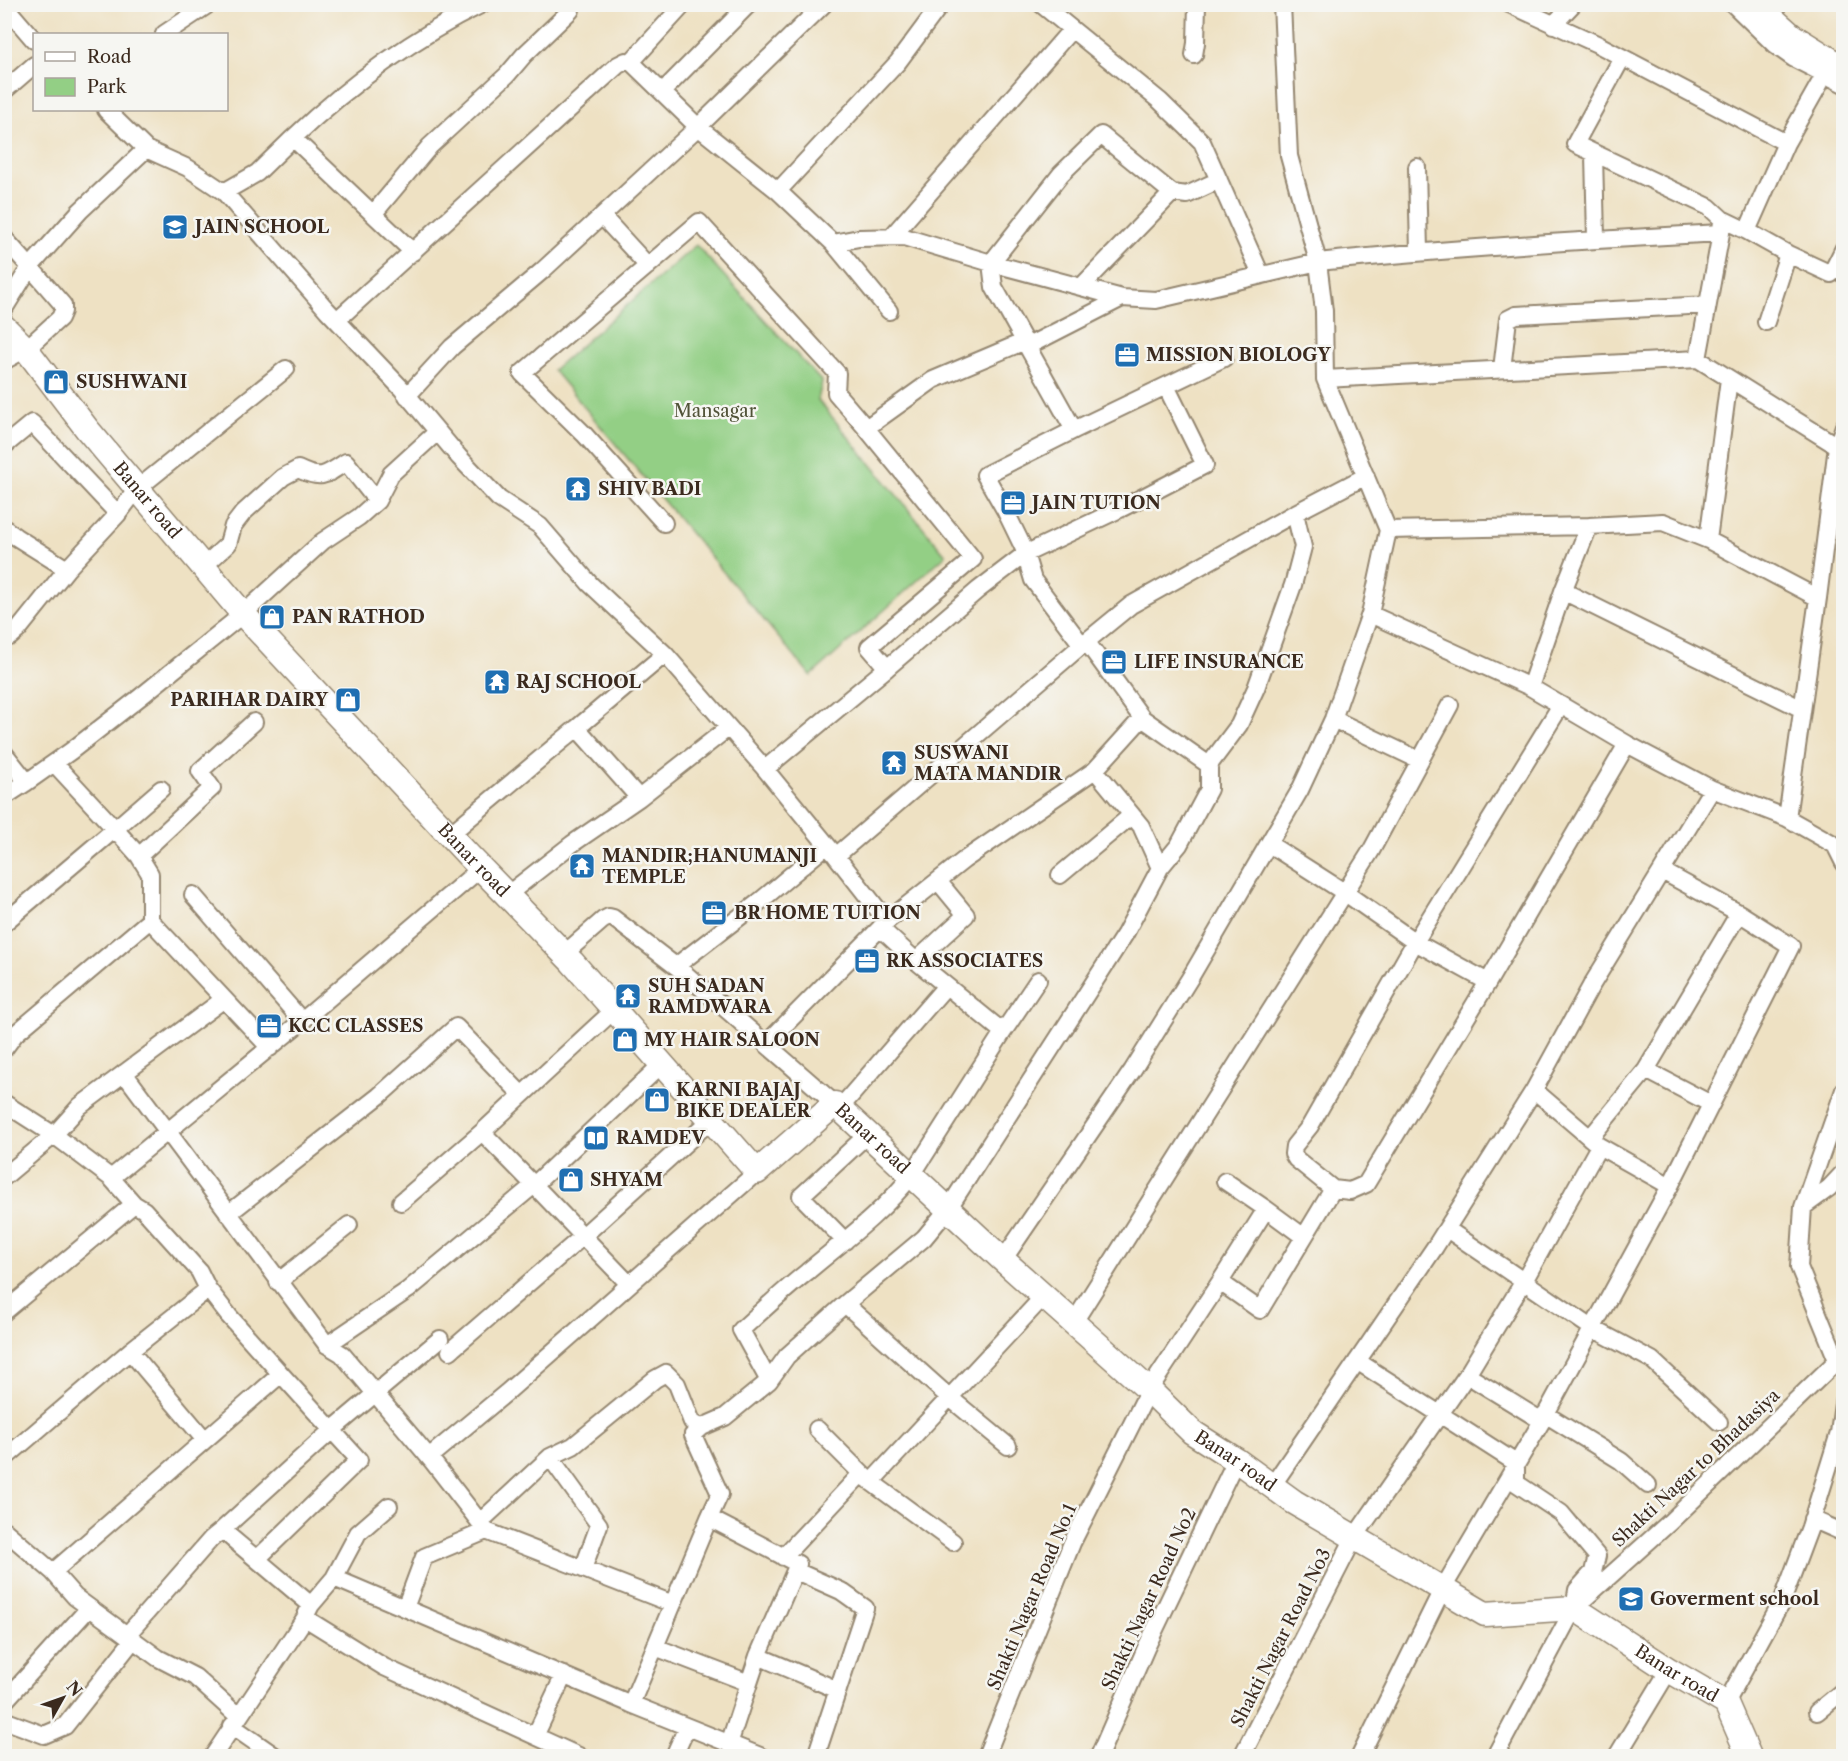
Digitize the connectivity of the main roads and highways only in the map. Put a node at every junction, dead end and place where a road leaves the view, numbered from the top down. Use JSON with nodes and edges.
{"nodes":[{"id":1,"x":1754,"y":4,"type":"edge"},
{"id":2,"x":1780,"y":4,"type":"edge"},
{"id":3,"x":1844,"y":50,"type":"edge"},
{"id":4,"x":1834,"y":72,"type":"edge"}],
"edges":[{"from":1,"to":4,"type":"main road"},
{"from":2,"to":3,"type":"main road"}]}
